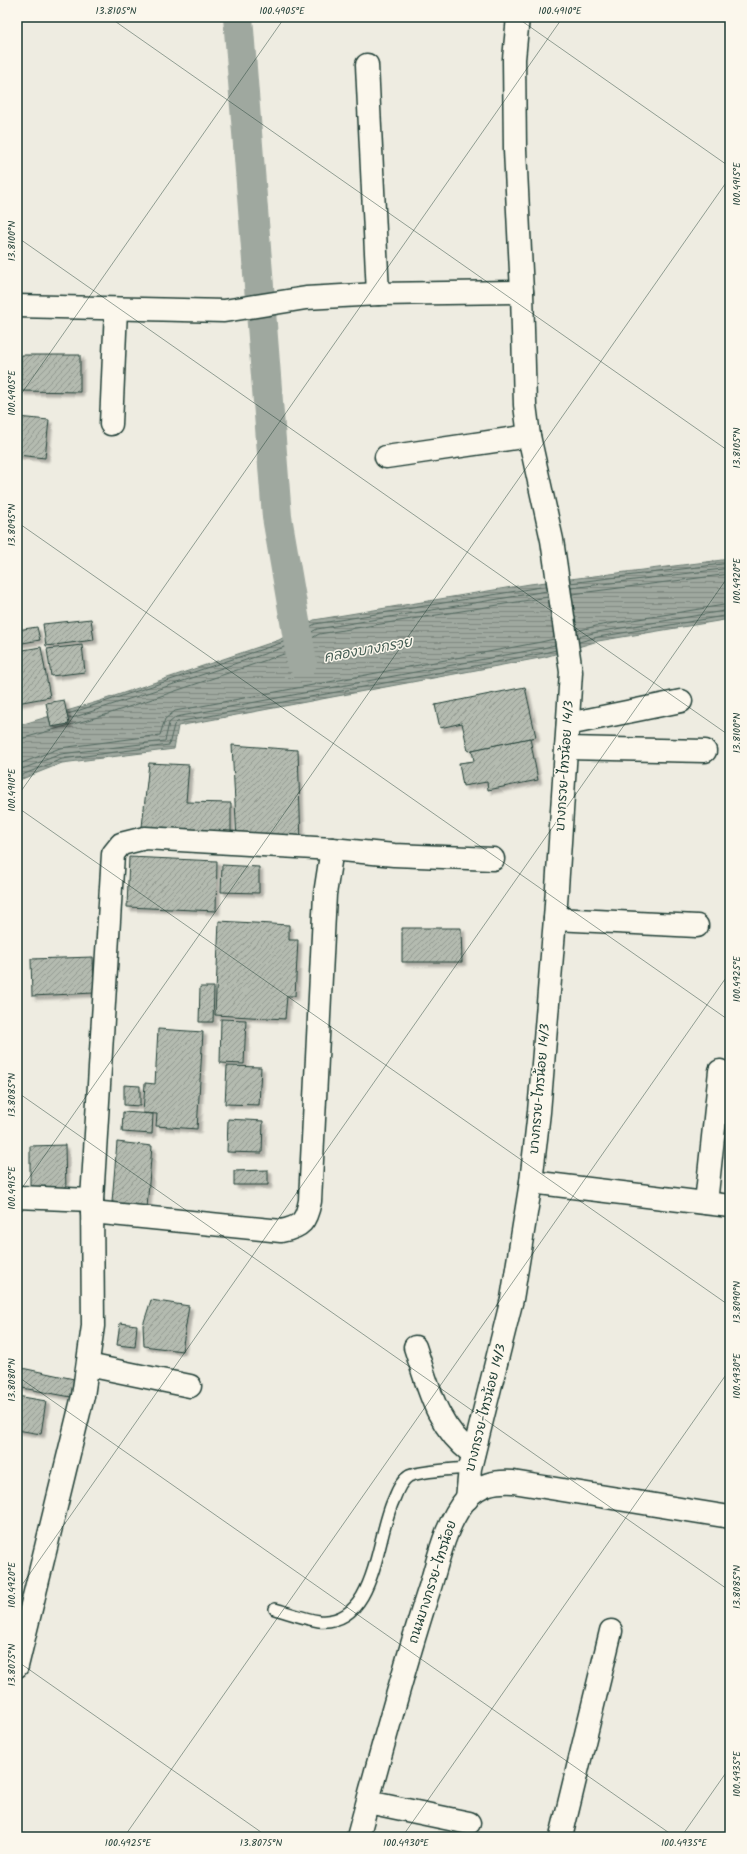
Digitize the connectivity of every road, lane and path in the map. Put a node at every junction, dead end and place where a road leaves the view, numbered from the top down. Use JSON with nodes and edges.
{"nodes":[{"id":1,"x":518,"y":17,"type":"edge"},
{"id":2,"x":367,"y":65,"type":"dead end"},
{"id":3,"x":522,"y":292,"type":"junction"},
{"id":4,"x":378,"y":294,"type":"junction"},
{"id":5,"x":17,"y":306,"type":"edge"},
{"id":6,"x":116,"y":309,"type":"junction"},
{"id":7,"x":112,"y":424,"type":"dead end"},
{"id":8,"x":529,"y":436,"type":"junction"},
{"id":9,"x":386,"y":457,"type":"dead end"},
{"id":10,"x":681,"y":702,"type":"dead end"},
{"id":11,"x":568,"y":724,"type":"junction"},
{"id":12,"x":566,"y":748,"type":"junction"},
{"id":13,"x":705,"y":751,"type":"dead end"},
{"id":14,"x":332,"y":849,"type":"junction"},
{"id":15,"x":493,"y":859,"type":"dead end"},
{"id":16,"x":555,"y":919,"type":"junction"},
{"id":17,"x":697,"y":926,"type":"dead end"},
{"id":18,"x":720,"y":1071,"type":"dead end"},
{"id":19,"x":531,"y":1182,"type":"junction"},
{"id":20,"x":17,"y":1197,"type":"edge"},
{"id":21,"x":706,"y":1202,"type":"junction"},
{"id":22,"x":92,"y":1206,"type":"junction"},
{"id":23,"x":730,"y":1206,"type":"edge"},
{"id":24,"x":415,"y":1347,"type":"dead end"},
{"id":25,"x":88,"y":1365,"type":"junction"},
{"id":26,"x":190,"y":1386,"type":"dead end"},
{"id":27,"x":472,"y":1461,"type":"junction"},
{"id":28,"x":467,"y":1499,"type":"junction"},
{"id":29,"x":730,"y":1517,"type":"edge"},
{"id":30,"x":275,"y":1609,"type":"dead end"},
{"id":31,"x":611,"y":1631,"type":"dead end"},
{"id":32,"x":17,"y":1666,"type":"edge"},
{"id":33,"x":368,"y":1802,"type":"junction"},
{"id":34,"x":469,"y":1823,"type":"dead end"},
{"id":35,"x":358,"y":1837,"type":"edge"},
{"id":36,"x":561,"y":1837,"type":"edge"}],
"edges":[{"from":1,"to":3,"type":"street","name":"บางกรวย-ไทรน้อย 14/3"},
{"from":2,"to":4,"type":"street"},
{"from":3,"to":4,"type":"street"},
{"from":3,"to":8,"type":"street","name":"บางกรวย-ไทรน้อย 14/3"},
{"from":4,"to":6,"type":"street"},
{"from":5,"to":6,"type":"street"},
{"from":6,"to":7,"type":"street"},
{"from":8,"to":9,"type":"street"},
{"from":8,"to":11,"type":"street","name":"บางกรวย-ไทรน้อย 14/3"},
{"from":10,"to":11,"type":"street"},
{"from":11,"to":12,"type":"street","name":"บางกรวย-ไทรน้อย 14/3"},
{"from":12,"to":13,"type":"street"},
{"from":12,"to":16,"type":"street","name":"บางกรวย-ไทรน้อย 14/3"},
{"from":14,"to":15,"type":"street"},
{"from":14,"to":22,"type":"street"},
{"from":14,"to":22,"type":"street"},
{"from":16,"to":17,"type":"street"},
{"from":16,"to":19,"type":"street","name":"บางกรวย-ไทรน้อย 14/3"},
{"from":18,"to":21,"type":"street"},
{"from":19,"to":21,"type":"street"},
{"from":19,"to":27,"type":"street","name":"บางกรวย-ไทรน้อย 14/3"},
{"from":20,"to":22,"type":"street"},
{"from":21,"to":23,"type":"street"},
{"from":22,"to":25,"type":"street"},
{"from":24,"to":27,"type":"street"},
{"from":25,"to":26,"type":"street"},
{"from":25,"to":32,"type":"street"},
{"from":27,"to":28,"type":"street","name":"บางกรวย-ไทรน้อย 14/3"},
{"from":27,"to":30,"type":"lane"},
{"from":28,"to":29,"type":"street","name":"ถนนบางกรวย-ไทรน้อย"},
{"from":28,"to":33,"type":"street","name":"ถนนบางกรวย-ไทรน้อย"},
{"from":31,"to":36,"type":"street"},
{"from":33,"to":34,"type":"street"},
{"from":33,"to":35,"type":"street","name":"ถนนบางกรวย-ไทรน้อย"}]}
